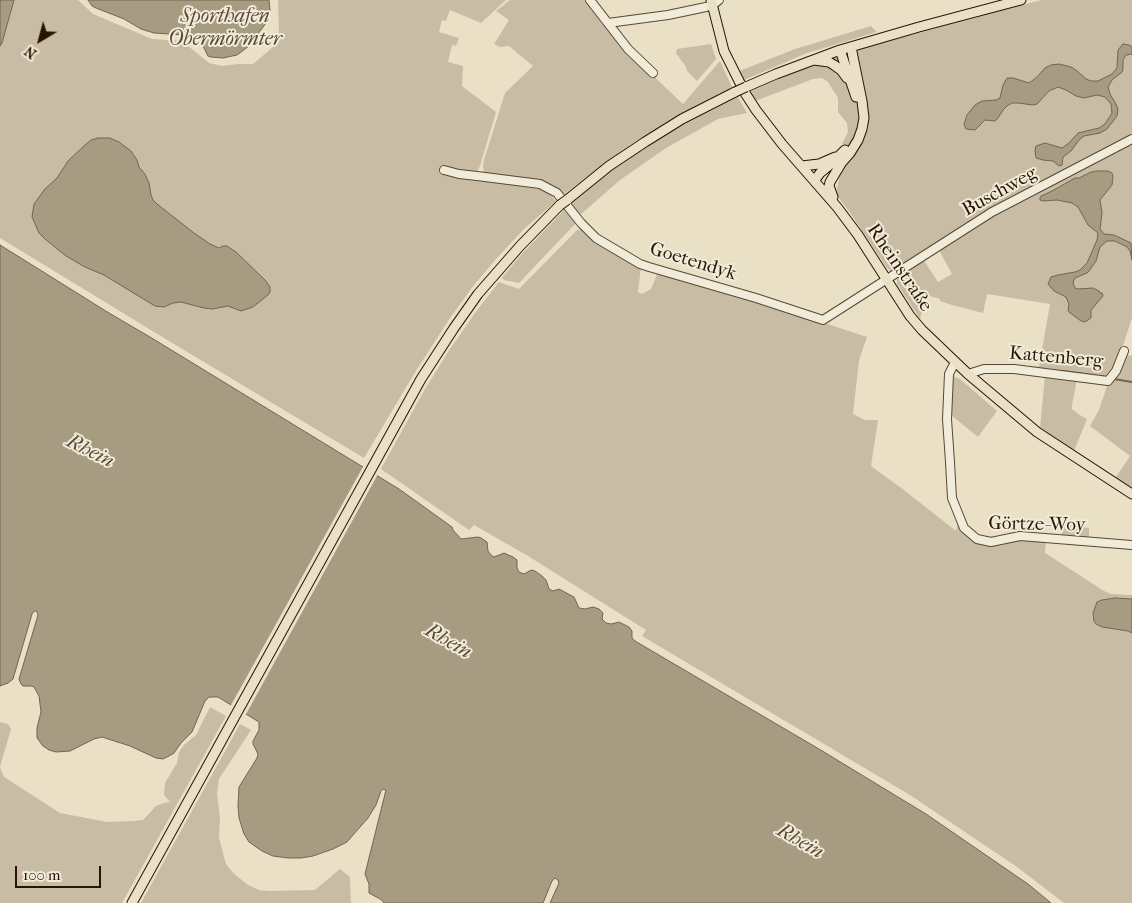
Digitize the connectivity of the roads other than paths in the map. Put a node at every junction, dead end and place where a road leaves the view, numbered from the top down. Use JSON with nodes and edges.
{"nodes":[{"id":1,"x":590,"y":0,"type":"edge"},
{"id":2,"x":1021,"y":0,"type":"edge"},
{"id":3,"x":714,"y":2,"type":"edge"},
{"id":4,"x":608,"y":23,"type":"junction"},
{"id":5,"x":851,"y":47,"type":"junction"},
{"id":6,"x":840,"y":50,"type":"junction"},
{"id":7,"x":814,"y":60,"type":"junction"},
{"id":8,"x":652,"y":73,"type":"dead end"},
{"id":9,"x":852,"y":86,"type":"junction"},
{"id":10,"x":1132,"y":139,"type":"edge"},
{"id":11,"x":844,"y":151,"type":"junction"},
{"id":12,"x":842,"y":162,"type":"junction"},
{"id":13,"x":802,"y":166,"type":"junction"},
{"id":14,"x":444,"y":170,"type":"dead end"},
{"id":15,"x":815,"y":180,"type":"junction"},
{"id":16,"x":837,"y":206,"type":"junction"},
{"id":17,"x":887,"y":279,"type":"junction"},
{"id":18,"x":1124,"y":351,"type":"dead end"},
{"id":19,"x":954,"y":362,"type":"junction"},
{"id":20,"x":968,"y":374,"type":"junction"},
{"id":21,"x":1132,"y":494,"type":"edge"},
{"id":22,"x":1132,"y":545,"type":"edge"},
{"id":23,"x":132,"y":903,"type":"edge"}],
"edges":[{"from":1,"to":4,"type":"street"},
{"from":2,"to":5,"type":"main road"},
{"from":3,"to":4,"type":"street"},
{"from":3,"to":13,"type":"main road","name":"Rheinstraße"},
{"from":4,"to":8,"type":"street"},
{"from":5,"to":6,"type":"main road"},
{"from":5,"to":12,"type":"main road"},
{"from":6,"to":7,"type":"main road"},
{"from":6,"to":9,"type":"main road"},
{"from":7,"to":9,"type":"main road"},
{"from":7,"to":23,"type":"main road","bridge":true},
{"from":9,"to":11,"type":"main road"},
{"from":10,"to":17,"type":"street","name":"Buschweg"},
{"from":11,"to":13,"type":"main road"},
{"from":11,"to":15,"type":"main road"},
{"from":12,"to":15,"type":"main road"},
{"from":12,"to":16,"type":"main road"},
{"from":13,"to":15,"type":"main road","name":"Rheinstraße"},
{"from":14,"to":17,"type":"street","name":"Goetendyk"},
{"from":15,"to":16,"type":"main road","name":"Rheinstraße"},
{"from":16,"to":17,"type":"main road","name":"Rheinstraße"},
{"from":17,"to":19,"type":"main road","name":"Rheinstraße"},
{"from":18,"to":20,"type":"street","name":"Kattenberg"},
{"from":19,"to":20,"type":"main road","name":"Rheinstraße"},
{"from":19,"to":22,"type":"street","name":"Görtze-Woy"},
{"from":20,"to":21,"type":"main road","name":"Rheinstraße"}]}
